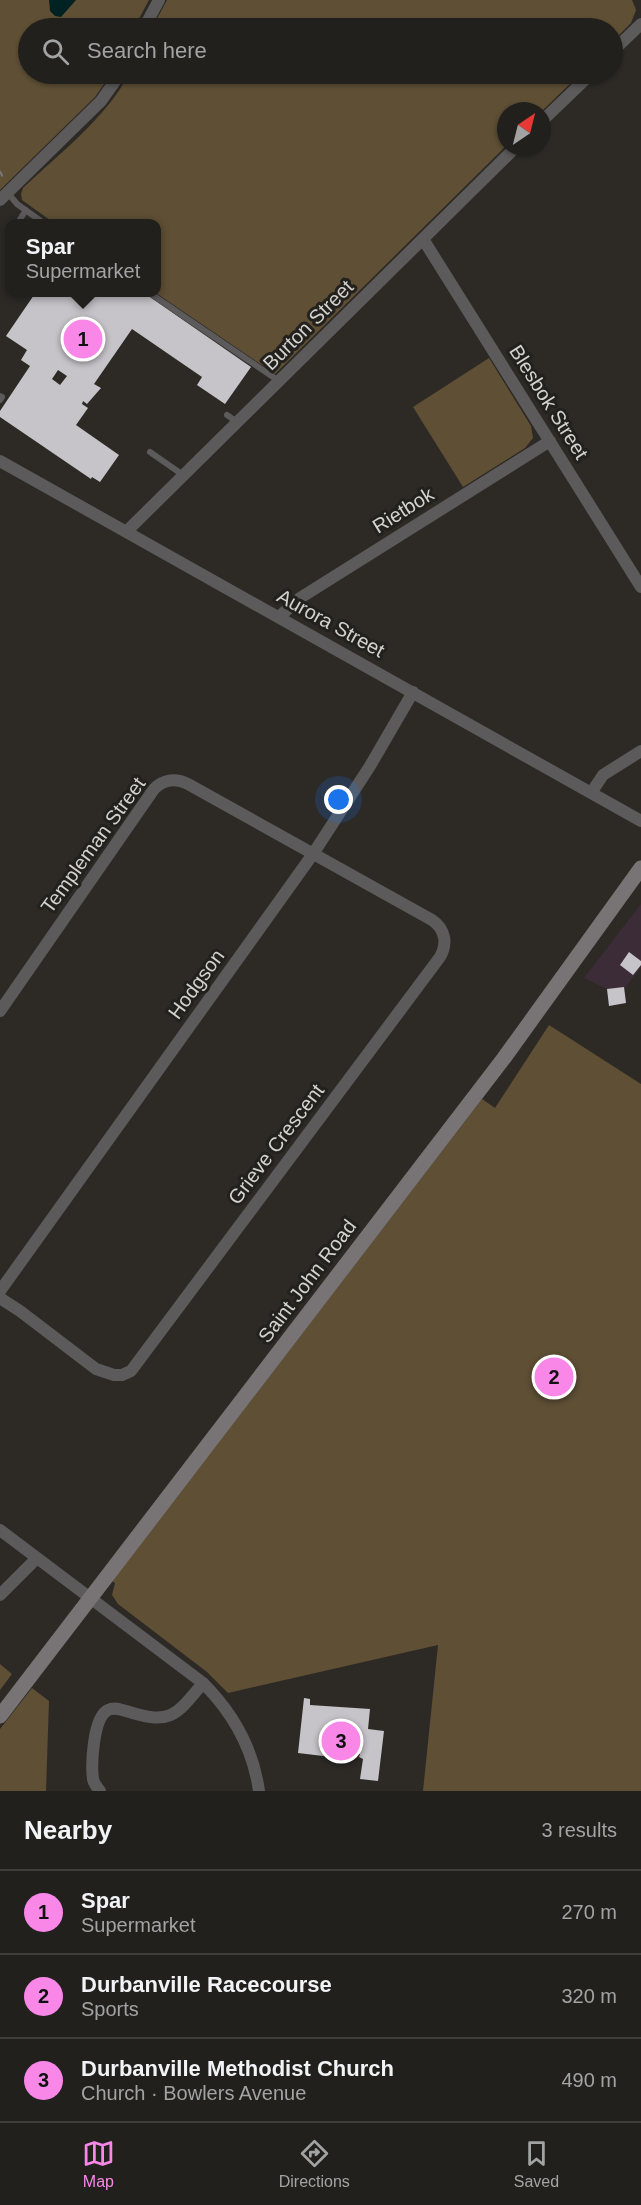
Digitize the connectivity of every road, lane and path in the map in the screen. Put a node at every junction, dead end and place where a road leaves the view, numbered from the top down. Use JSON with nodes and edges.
{"nodes":[{"id":1,"x":159,"y":0,"type":"edge"},
{"id":2,"x":149,"y":18,"type":"edge"},
{"id":3,"x":641,"y":24,"type":"edge"},
{"id":4,"x":623,"y":41,"type":"edge"},
{"id":5,"x":113,"y":84,"type":"edge"},
{"id":6,"x":581,"y":84,"type":"edge"},
{"id":7,"x":551,"y":113,"type":"edge"},
{"id":8,"x":507,"y":156,"type":"edge"},
{"id":9,"x":4,"y":196,"type":"edge"},
{"id":10,"x":26,"y":210,"type":"junction"},
{"id":11,"x":20,"y":219,"type":"edge"},
{"id":12,"x":38,"y":219,"type":"edge"},
{"id":13,"x":423,"y":239,"type":"junction"},
{"id":14,"x":155,"y":297,"type":"edge"},
{"id":15,"x":279,"y":381,"type":"junction"},
{"id":16,"x":550,"y":441,"type":"junction"},
{"id":17,"x":150,"y":452,"type":"dead end"},
{"id":18,"x":0,"y":461,"type":"edge"},
{"id":19,"x":183,"y":475,"type":"junction"},
{"id":20,"x":127,"y":531,"type":"junction"},
{"id":21,"x":641,"y":587,"type":"edge"},
{"id":22,"x":279,"y":617,"type":"junction"},
{"id":23,"x":412,"y":692,"type":"junction"},
{"id":24,"x":641,"y":751,"type":"edge"},
{"id":25,"x":591,"y":793,"type":"junction"},
{"id":26,"x":641,"y":821,"type":"edge"},
{"id":27,"x":313,"y":854,"type":"junction"},
{"id":28,"x":641,"y":868,"type":"edge"},
{"id":29,"x":0,"y":1011,"type":"edge"},
{"id":30,"x":0,"y":1291,"type":"edge"},
{"id":31,"x":0,"y":1298,"type":"edge"},
{"id":32,"x":0,"y":1530,"type":"edge"},
{"id":33,"x":37,"y":1558,"type":"junction"},
{"id":34,"x":0,"y":1595,"type":"edge"},
{"id":35,"x":90,"y":1598,"type":"junction"},
{"id":36,"x":203,"y":1683,"type":"junction"},
{"id":37,"x":0,"y":1716,"type":"edge"},
{"id":38,"x":96,"y":1790,"type":"edge"},
{"id":39,"x":260,"y":1791,"type":"edge"}],
"edges":[{"from":1,"to":2,"type":"street"},
{"from":3,"to":4,"type":"street"},
{"from":5,"to":9,"type":"street"},
{"from":6,"to":7,"type":"street"},
{"from":8,"to":13,"type":"street","name":"Burton Street"},
{"from":9,"to":10,"type":"lane"},
{"from":10,"to":11,"type":"lane"},
{"from":10,"to":12,"type":"lane"},
{"from":13,"to":15,"type":"street","name":"Burton Street"},
{"from":13,"to":16,"type":"street","name":"Blesbok Street"},
{"from":14,"to":15,"type":"lane"},
{"from":15,"to":19,"type":"street","name":"Burton Street"},
{"from":16,"to":21,"type":"street","name":"Blesbok Street"},
{"from":16,"to":22,"type":"street","name":"Rietbok"},
{"from":17,"to":19,"type":"lane"},
{"from":18,"to":20,"type":"street","name":"Aurora Street"},
{"from":19,"to":20,"type":"street","name":"Burton Street"},
{"from":20,"to":22,"type":"street","name":"Aurora Street"},
{"from":22,"to":23,"type":"street","name":"Aurora Street"},
{"from":23,"to":25,"type":"street","name":"Aurora Street"},
{"from":23,"to":27,"type":"street","name":"Hodgson"},
{"from":24,"to":25,"type":"street"},
{"from":25,"to":26,"type":"street","name":"Aurora Street"},
{"from":27,"to":29,"type":"street","name":"Templeman Street"},
{"from":27,"to":30,"type":"street","name":"Hodgson"},
{"from":27,"to":31,"type":"street","name":"Grieve Crescent"},
{"from":28,"to":35,"type":"main road","name":"Saint John Road"},
{"from":32,"to":33,"type":"street"},
{"from":33,"to":34,"type":"street"},
{"from":33,"to":35,"type":"street"},
{"from":35,"to":36,"type":"street"},
{"from":35,"to":37,"type":"main road","name":"Saint John Road"},
{"from":36,"to":38,"type":"street"},
{"from":36,"to":39,"type":"street"}]}
